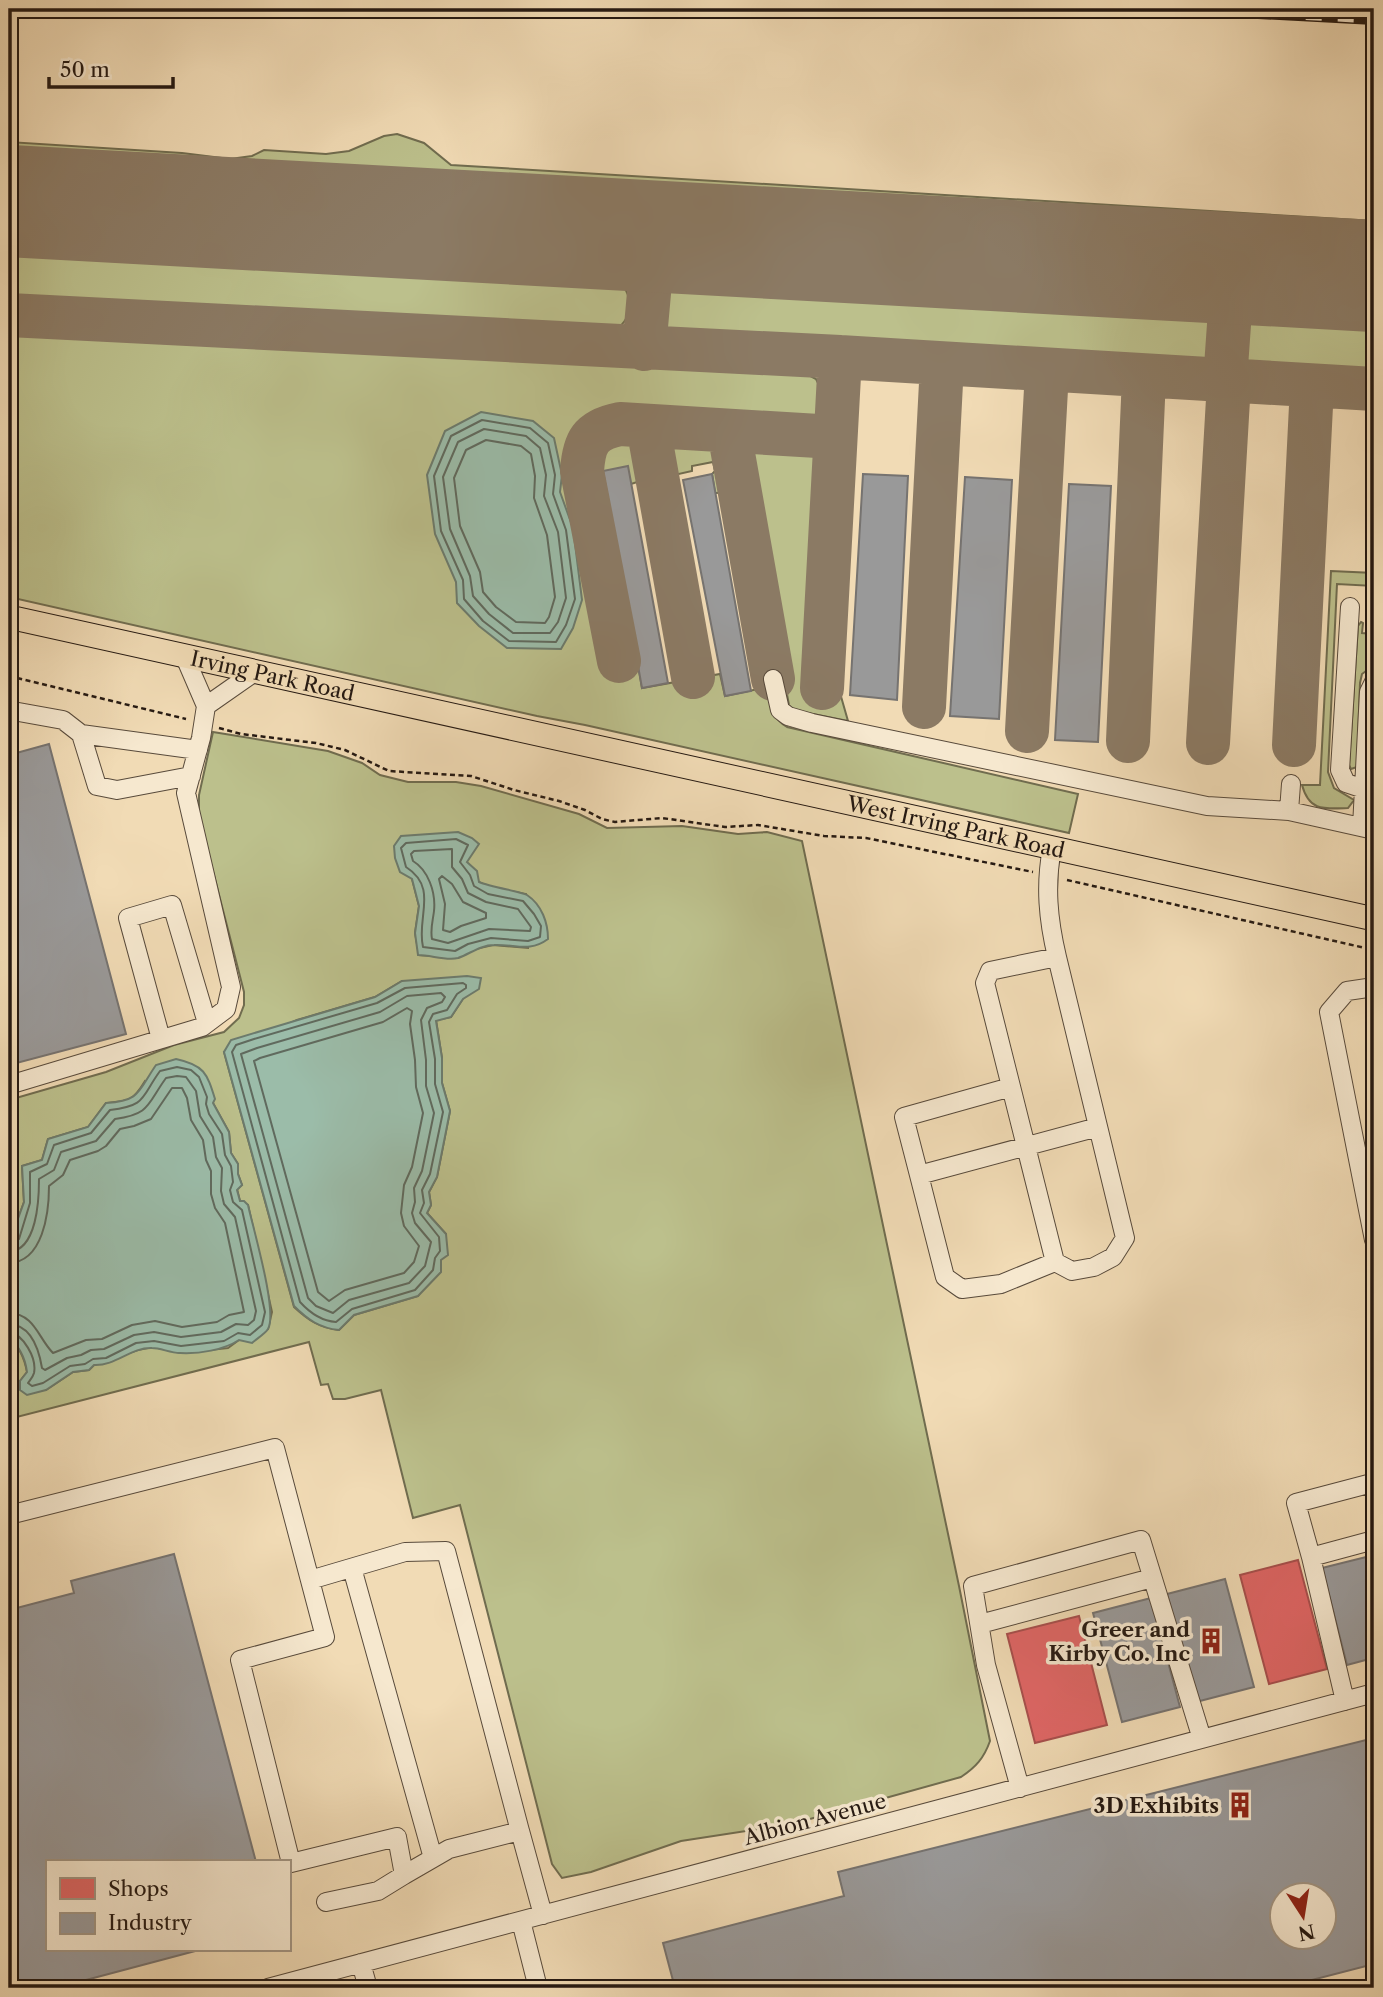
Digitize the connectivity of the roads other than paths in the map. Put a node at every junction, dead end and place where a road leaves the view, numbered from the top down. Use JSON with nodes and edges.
{"nodes":[{"id":1,"x":1349,"y":607,"type":"dead end"},
{"id":2,"x":9,"y":617,"type":"edge"},
{"id":3,"x":184,"y":655,"type":"junction"},
{"id":4,"x":256,"y":671,"type":"junction"},
{"id":5,"x":773,"y":679,"type":"dead end"},
{"id":6,"x":1374,"y":682,"type":"edge"},
{"id":7,"x":13,"y":711,"type":"dead end"},
{"id":8,"x":205,"y":714,"type":"junction"},
{"id":9,"x":81,"y":734,"type":"junction"},
{"id":10,"x":537,"y":734,"type":"joint"},
{"id":11,"x":198,"y":750,"type":"junction"},
{"id":12,"x":191,"y":776,"type":"junction"},
{"id":13,"x":1291,"y":784,"type":"dead end"},
{"id":14,"x":1364,"y":789,"type":"junction"},
{"id":15,"x":1289,"y":811,"type":"junction"},
{"id":16,"x":1368,"y":828,"type":"edge"},
{"id":17,"x":1052,"y":848,"type":"junction"},
{"id":18,"x":1374,"y":919,"type":"edge"},
{"id":19,"x":1057,"y":957,"type":"junction"},
{"id":20,"x":1374,"y":987,"type":"edge"},
{"id":21,"x":207,"y":1023,"type":"junction"},
{"id":22,"x":161,"y":1039,"type":"junction"},
{"id":23,"x":9,"y":1085,"type":"edge"},
{"id":24,"x":1011,"y":1087,"type":"junction"},
{"id":25,"x":1098,"y":1126,"type":"junction"},
{"id":26,"x":1026,"y":1146,"type":"junction"},
{"id":27,"x":919,"y":1175,"type":"junction"},
{"id":28,"x":1374,"y":1240,"type":"edge"},
{"id":29,"x":1055,"y":1262,"type":"junction"},
{"id":30,"x":1374,"y":1492,"type":"edge"},
{"id":31,"x":9,"y":1515,"type":"edge"},
{"id":32,"x":1374,"y":1540,"type":"edge"},
{"id":33,"x":1311,"y":1557,"type":"junction"},
{"id":34,"x":352,"y":1568,"type":"junction"},
{"id":35,"x":1152,"y":1578,"type":"junction"},
{"id":36,"x":310,"y":1580,"type":"junction"},
{"id":37,"x":979,"y":1624,"type":"junction"},
{"id":38,"x":1374,"y":1693,"type":"edge"},
{"id":39,"x":1345,"y":1701,"type":"junction"},
{"id":40,"x":1202,"y":1739,"type":"junction"},
{"id":41,"x":1020,"y":1788,"type":"junction"},
{"id":42,"x":520,"y":1831,"type":"junction"},
{"id":43,"x":433,"y":1858,"type":"junction"},
{"id":44,"x":289,"y":1860,"type":"edge"},
{"id":45,"x":290,"y":1863,"type":"edge"},
{"id":46,"x":404,"y":1875,"type":"junction"},
{"id":47,"x":326,"y":1902,"type":"dead end"},
{"id":48,"x":543,"y":1915,"type":"junction"},
{"id":49,"x":521,"y":1921,"type":"junction"},
{"id":50,"x":361,"y":1963,"type":"junction"},
{"id":51,"x":268,"y":1988,"type":"edge"},
{"id":52,"x":368,"y":1988,"type":"edge"},
{"id":53,"x":538,"y":1988,"type":"edge"}],
"edges":[{"from":1,"to":14,"type":"street"},
{"from":2,"to":3,"type":"main road","name":"Irving Park Road"},
{"from":3,"to":4,"type":"main road","name":"Irving Park Road"},
{"from":3,"to":8,"type":"street"},
{"from":4,"to":8,"type":"street"},
{"from":4,"to":10,"type":"main road","name":"Irving Park Road"},
{"from":5,"to":15,"type":"street"},
{"from":6,"to":14,"type":"street"},
{"from":7,"to":9,"type":"street"},
{"from":8,"to":11,"type":"street"},
{"from":9,"to":11,"type":"street"},
{"from":9,"to":12,"type":"street"},
{"from":10,"to":17,"type":"main road","name":"West Irving Park Road"},
{"from":11,"to":12,"type":"street"},
{"from":12,"to":21,"type":"street"},
{"from":13,"to":15,"type":"street"},
{"from":14,"to":16,"type":"street"},
{"from":15,"to":16,"type":"street"},
{"from":17,"to":18,"type":"main road","name":"West Irving Park Road"},
{"from":17,"to":19,"type":"street"},
{"from":19,"to":24,"type":"street"},
{"from":19,"to":25,"type":"street"},
{"from":20,"to":28,"type":"street"},
{"from":21,"to":22,"type":"street"},
{"from":21,"to":22,"type":"street"},
{"from":22,"to":23,"type":"street"},
{"from":24,"to":26,"type":"street"},
{"from":24,"to":27,"type":"street"},
{"from":25,"to":26,"type":"street"},
{"from":25,"to":29,"type":"street"},
{"from":26,"to":27,"type":"street"},
{"from":26,"to":29,"type":"street"},
{"from":27,"to":29,"type":"street"},
{"from":30,"to":33,"type":"street"},
{"from":31,"to":36,"type":"street"},
{"from":32,"to":33,"type":"street"},
{"from":33,"to":39,"type":"street"},
{"from":34,"to":36,"type":"street"},
{"from":34,"to":42,"type":"street"},
{"from":34,"to":43,"type":"street"},
{"from":35,"to":37,"type":"street"},
{"from":35,"to":37,"type":"street"},
{"from":35,"to":40,"type":"street"},
{"from":36,"to":44,"type":"street"},
{"from":37,"to":41,"type":"street"},
{"from":38,"to":39,"type":"street","name":"Albion Avenue"},
{"from":39,"to":40,"type":"street","name":"Albion Avenue"},
{"from":40,"to":41,"type":"street","name":"Albion Avenue"},
{"from":41,"to":48,"type":"street","name":"Albion Avenue"},
{"from":42,"to":43,"type":"street"},
{"from":42,"to":48,"type":"street"},
{"from":43,"to":46,"type":"street"},
{"from":45,"to":46,"type":"street"},
{"from":46,"to":47,"type":"street"},
{"from":48,"to":49,"type":"street","name":"Albion Avenue"},
{"from":49,"to":50,"type":"street","name":"Albion Avenue"},
{"from":49,"to":53,"type":"street"},
{"from":50,"to":51,"type":"street","name":"Albion Avenue"},
{"from":50,"to":52,"type":"street"}]}
